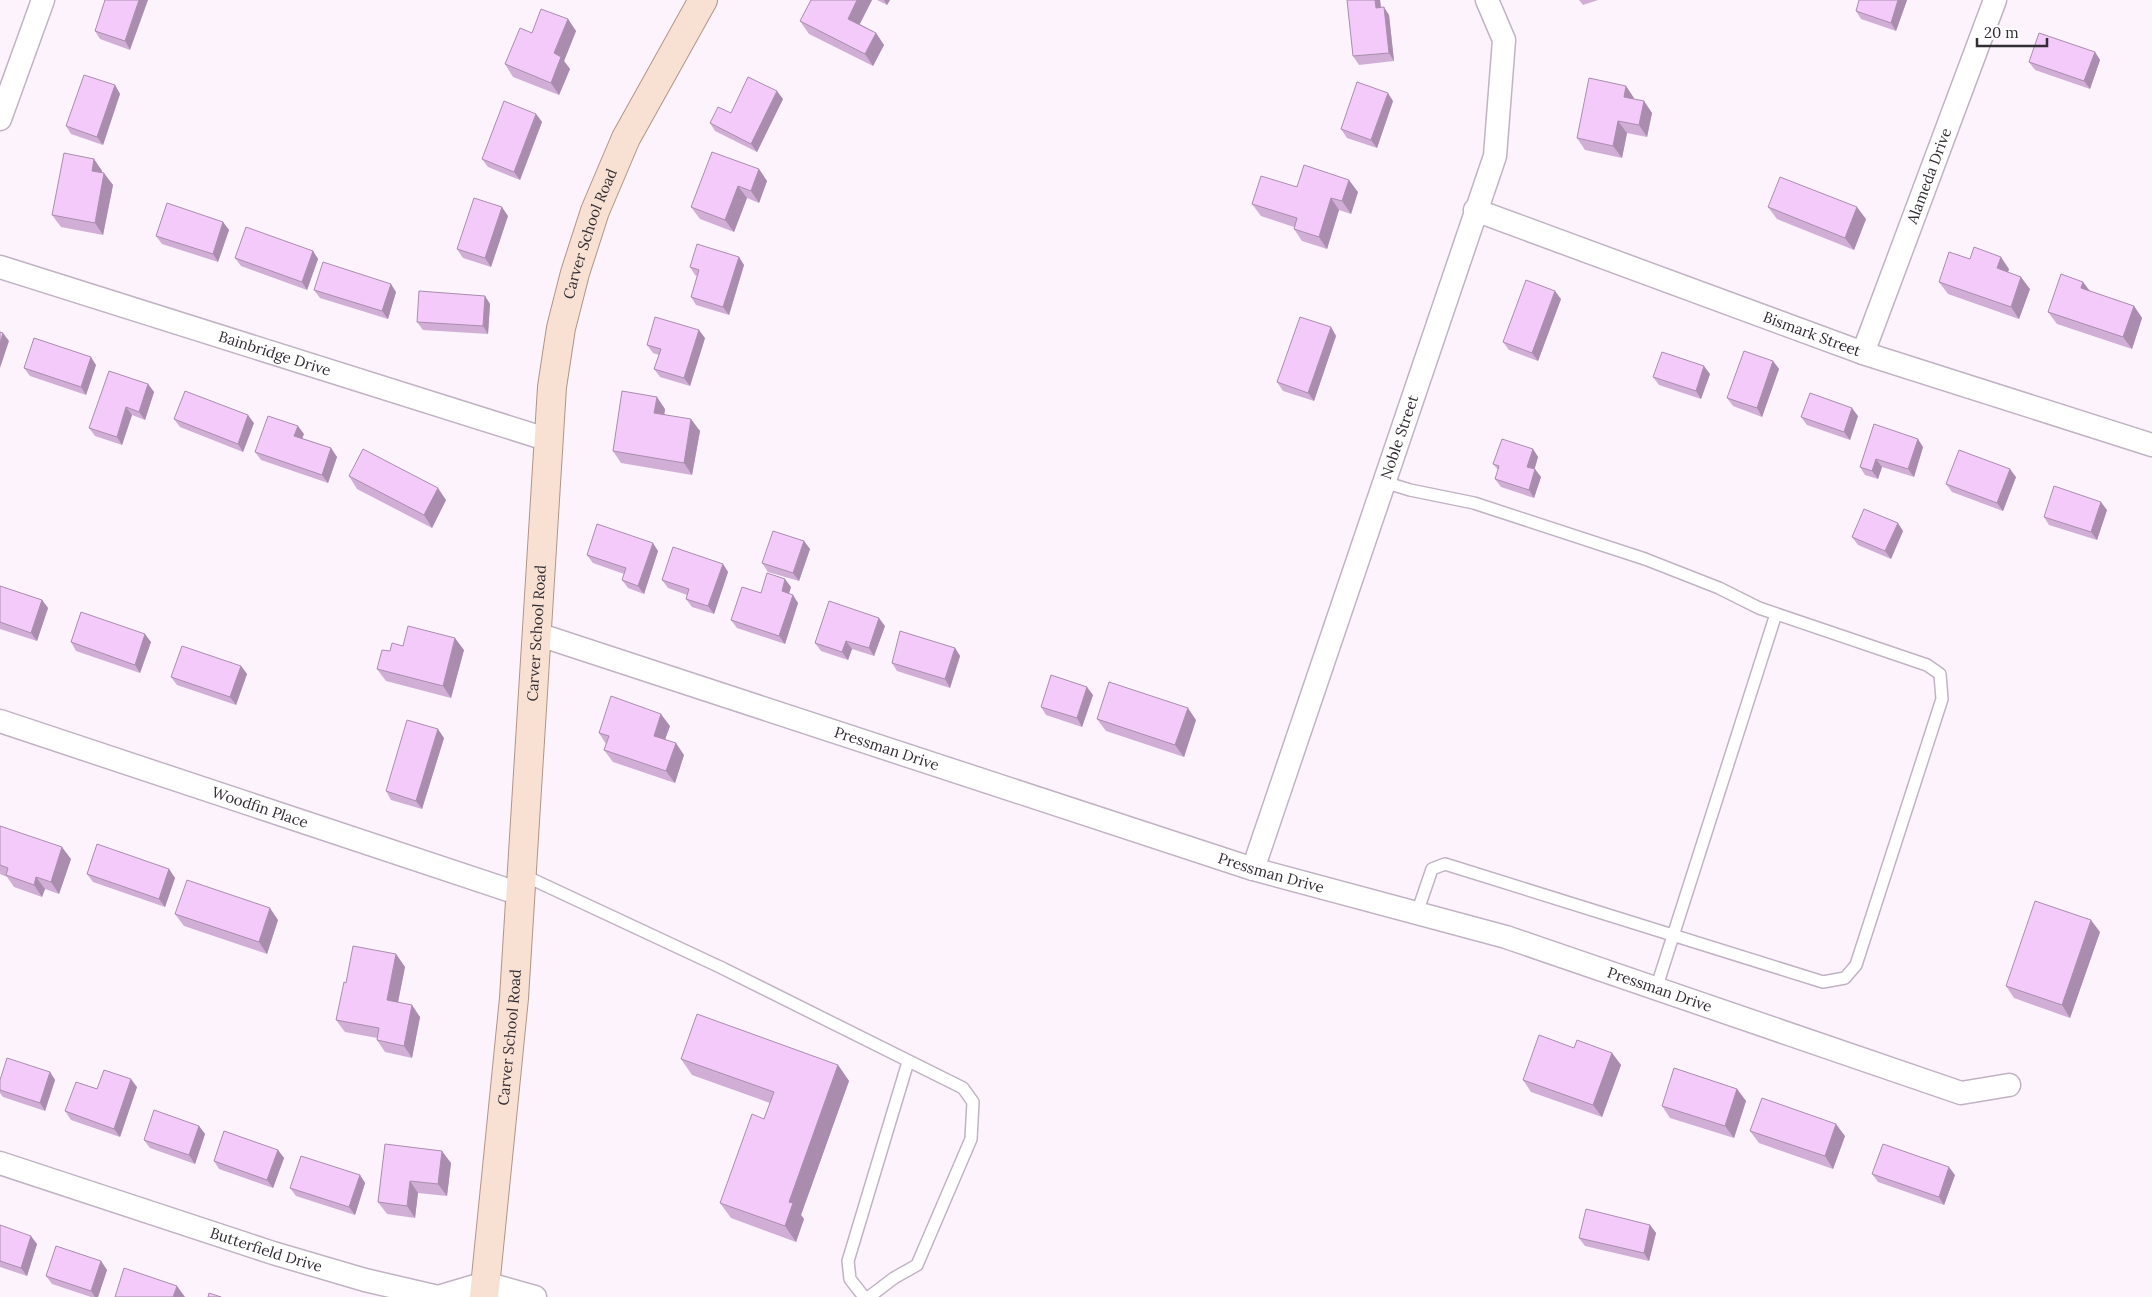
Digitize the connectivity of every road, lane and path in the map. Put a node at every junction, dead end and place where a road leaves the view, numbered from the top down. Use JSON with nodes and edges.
{"nodes":[{"id":1,"x":43,"y":0,"type":"edge"},
{"id":2,"x":702,"y":0,"type":"edge"},
{"id":3,"x":1487,"y":0,"type":"edge"},
{"id":4,"x":1995,"y":0,"type":"edge"},
{"id":5,"x":0,"y":119,"type":"edge"},
{"id":6,"x":1475,"y":210,"type":"junction"},
{"id":7,"x":0,"y":267,"type":"edge"},
{"id":8,"x":1863,"y":353,"type":"junction"},
{"id":9,"x":549,"y":440,"type":"junction"},
{"id":10,"x":2152,"y":445,"type":"edge"},
{"id":11,"x":1384,"y":482,"type":"junction"},
{"id":12,"x":1776,"y":614,"type":"junction"},
{"id":13,"x":538,"y":634,"type":"junction"},
{"id":14,"x":0,"y":722,"type":"edge"},
{"id":15,"x":1253,"y":869,"type":"junction"},
{"id":16,"x":520,"y":884,"type":"junction"},
{"id":17,"x":1417,"y":913,"type":"junction"},
{"id":18,"x":1673,"y":935,"type":"junction"},
{"id":19,"x":1656,"y":989,"type":"junction"},
{"id":20,"x":908,"y":1062,"type":"junction"},
{"id":21,"x":2009,"y":1085,"type":"dead end"},
{"id":22,"x":0,"y":1163,"type":"edge"},
{"id":23,"x":485,"y":1290,"type":"edge"},
{"id":24,"x":535,"y":1297,"type":"edge"},
{"id":25,"x":864,"y":1297,"type":"edge"},
{"id":26,"x":868,"y":1297,"type":"edge"}],
"edges":[{"from":1,"to":5,"type":"street"},
{"from":2,"to":9,"type":"main road","name":"Carver School Road"},
{"from":3,"to":6,"type":"street","name":"Noble Street"},
{"from":4,"to":8,"type":"street","name":"Alameda Drive"},
{"from":6,"to":8,"type":"street","name":"Bismark Street"},
{"from":6,"to":11,"type":"street","name":"Noble Street"},
{"from":7,"to":9,"type":"street","name":"Bainbridge Drive"},
{"from":8,"to":10,"type":"street","name":"Bismark Street"},
{"from":9,"to":13,"type":"main road","name":"Carver School Road"},
{"from":11,"to":12,"type":"lane"},
{"from":11,"to":15,"type":"street","name":"Noble Street"},
{"from":12,"to":18,"type":"lane"},
{"from":12,"to":18,"type":"lane"},
{"from":13,"to":15,"type":"street","name":"Pressman Drive"},
{"from":13,"to":16,"type":"main road","name":"Carver School Road"},
{"from":14,"to":16,"type":"street","name":"Woodfin Place"},
{"from":15,"to":17,"type":"street","name":"Pressman Drive"},
{"from":16,"to":20,"type":"lane"},
{"from":16,"to":23,"type":"main road","name":"Carver School Road"},
{"from":17,"to":18,"type":"lane"},
{"from":17,"to":19,"type":"street","name":"Pressman Drive"},
{"from":18,"to":19,"type":"lane"},
{"from":19,"to":21,"type":"street","name":"Pressman Drive"},
{"from":20,"to":25,"type":"lane"},
{"from":20,"to":26,"type":"lane"},
{"from":22,"to":23,"type":"street","name":"Butterfield Drive"},
{"from":23,"to":24,"type":"street"}]}
